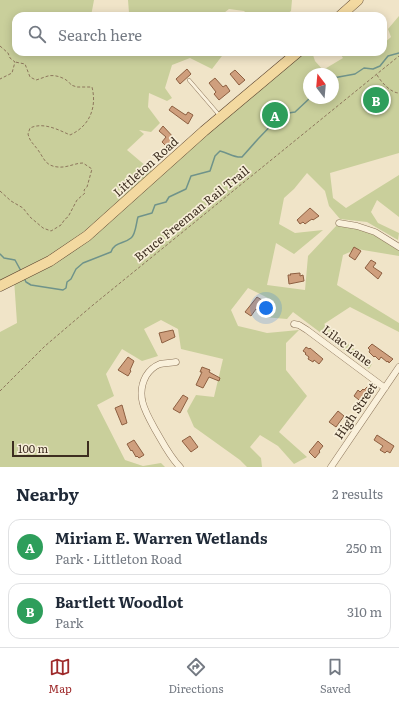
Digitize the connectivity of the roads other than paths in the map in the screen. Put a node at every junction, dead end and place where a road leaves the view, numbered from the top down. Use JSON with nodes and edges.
{"nodes":[{"id":1,"x":358,"y":0,"type":"edge"},
{"id":2,"x":344,"y":12,"type":"edge"},
{"id":3,"x":293,"y":56,"type":"edge"},
{"id":4,"x":189,"y":80,"type":"dead end"},
{"id":5,"x":221,"y":117,"type":"junction"},
{"id":6,"x":338,"y":223,"type":"dead end"},
{"id":7,"x":399,"y":247,"type":"edge"},
{"id":8,"x":0,"y":286,"type":"edge"},
{"id":9,"x":294,"y":324,"type":"dead end"},
{"id":10,"x":176,"y":362,"type":"dead end"},
{"id":11,"x":399,"y":367,"type":"edge"},
{"id":12,"x":392,"y":377,"type":"junction"},
{"id":13,"x":399,"y":380,"type":"edge"},
{"id":14,"x":385,"y":388,"type":"junction"},
{"id":15,"x":180,"y":467,"type":"edge"},
{"id":16,"x":331,"y":467,"type":"edge"}],
"edges":[{"from":1,"to":2,"type":"main road"},
{"from":3,"to":5,"type":"main road","name":"Littleton Road"},
{"from":4,"to":5,"type":"lane"},
{"from":5,"to":8,"type":"main road","name":"Littleton Road"},
{"from":6,"to":7,"type":"street"},
{"from":9,"to":14,"type":"street","name":"Lilac Lane"},
{"from":10,"to":15,"type":"street"},
{"from":11,"to":12,"type":"street","name":"High Street"},
{"from":12,"to":13,"type":"street"},
{"from":12,"to":14,"type":"street","name":"High Street"},
{"from":14,"to":16,"type":"street","name":"High Street"}]}
